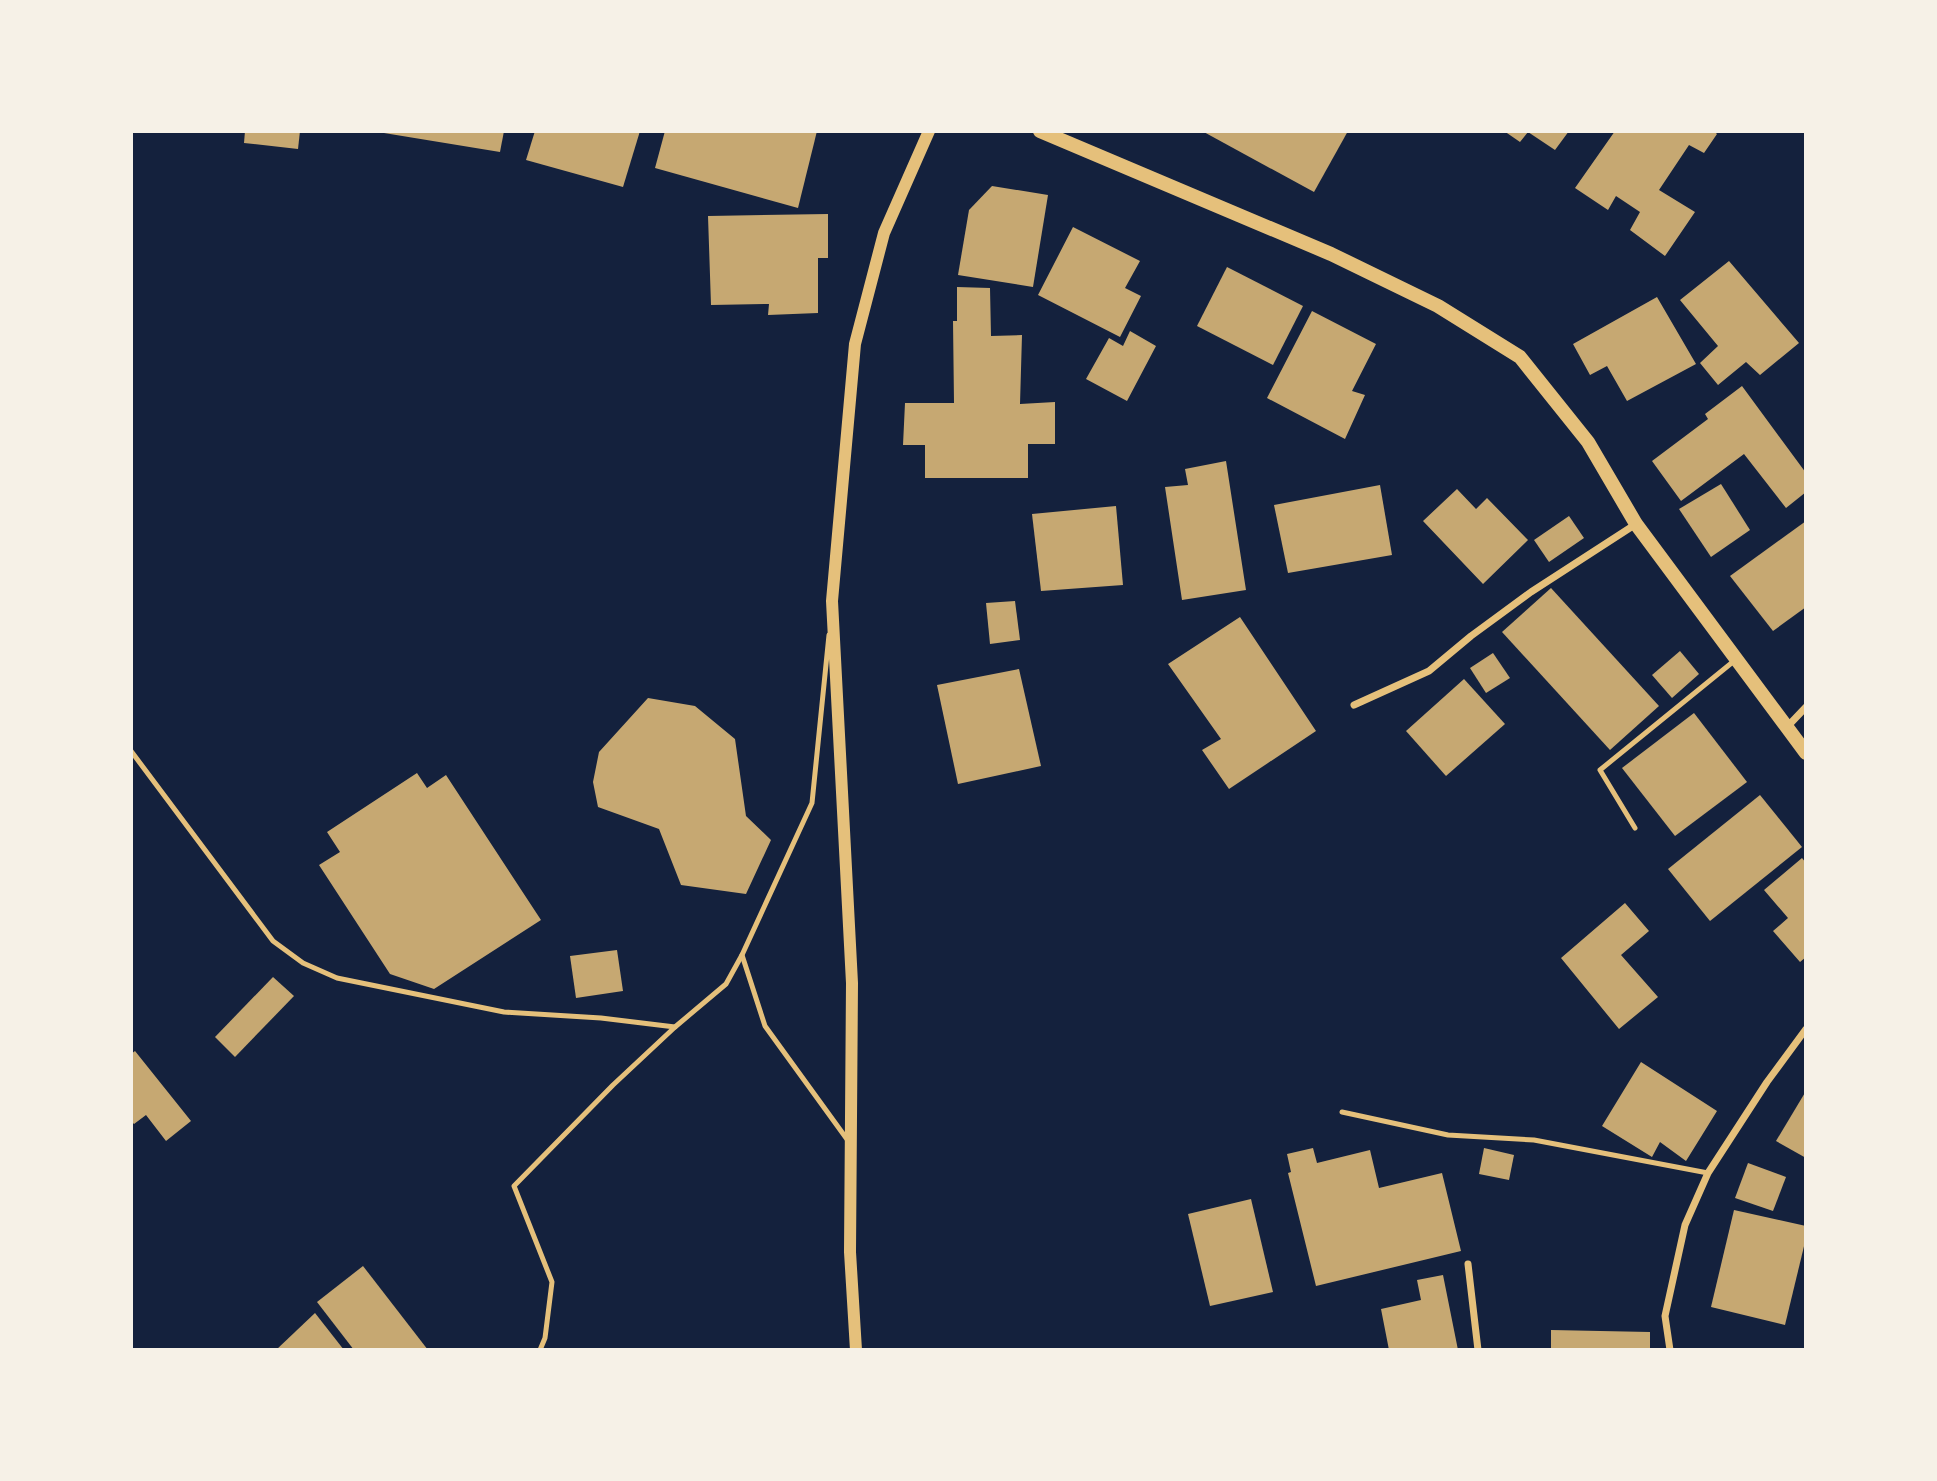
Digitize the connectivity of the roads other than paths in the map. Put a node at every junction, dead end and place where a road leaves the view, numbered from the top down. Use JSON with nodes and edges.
{"nodes":[{"id":1,"x":929,"y":131,"type":"edge"},
{"id":2,"x":1040,"y":131,"type":"edge"},
{"id":3,"x":1636,"y":524,"type":"junction"},
{"id":4,"x":832,"y":601,"type":"junction"},
{"id":5,"x":1737,"y":659,"type":"junction"},
{"id":6,"x":1354,"y":705,"type":"dead end"},
{"id":7,"x":1806,"y":707,"type":"edge"},
{"id":8,"x":1787,"y":727,"type":"junction"},
{"id":9,"x":131,"y":751,"type":"edge"},
{"id":10,"x":1806,"y":753,"type":"edge"},
{"id":11,"x":1635,"y":828,"type":"dead end"},
{"id":12,"x":742,"y":955,"type":"junction"},
{"id":13,"x":675,"y":1027,"type":"junction"},
{"id":14,"x":1806,"y":1029,"type":"edge"},
{"id":15,"x":1342,"y":1112,"type":"dead end"},
{"id":16,"x":851,"y":1144,"type":"junction"},
{"id":17,"x":1708,"y":1173,"type":"junction"},
{"id":18,"x":1468,"y":1264,"type":"dead end"},
{"id":19,"x":540,"y":1350,"type":"edge"},
{"id":20,"x":856,"y":1350,"type":"edge"},
{"id":21,"x":1478,"y":1350,"type":"edge"},
{"id":22,"x":1670,"y":1350,"type":"edge"}],
"edges":[{"from":1,"to":4,"type":"street"},
{"from":2,"to":3,"type":"main road"},
{"from":3,"to":5,"type":"main road"},
{"from":3,"to":6,"type":"street"},
{"from":4,"to":12,"type":"lane"},
{"from":4,"to":16,"type":"street"},
{"from":5,"to":8,"type":"main road"},
{"from":5,"to":11,"type":"lane"},
{"from":7,"to":8,"type":"street"},
{"from":8,"to":10,"type":"main road"},
{"from":9,"to":13,"type":"lane"},
{"from":12,"to":13,"type":"lane"},
{"from":12,"to":16,"type":"lane"},
{"from":13,"to":19,"type":"lane"},
{"from":14,"to":17,"type":"street"},
{"from":15,"to":17,"type":"lane"},
{"from":16,"to":20,"type":"street"},
{"from":17,"to":22,"type":"street"},
{"from":18,"to":21,"type":"street"}]}
